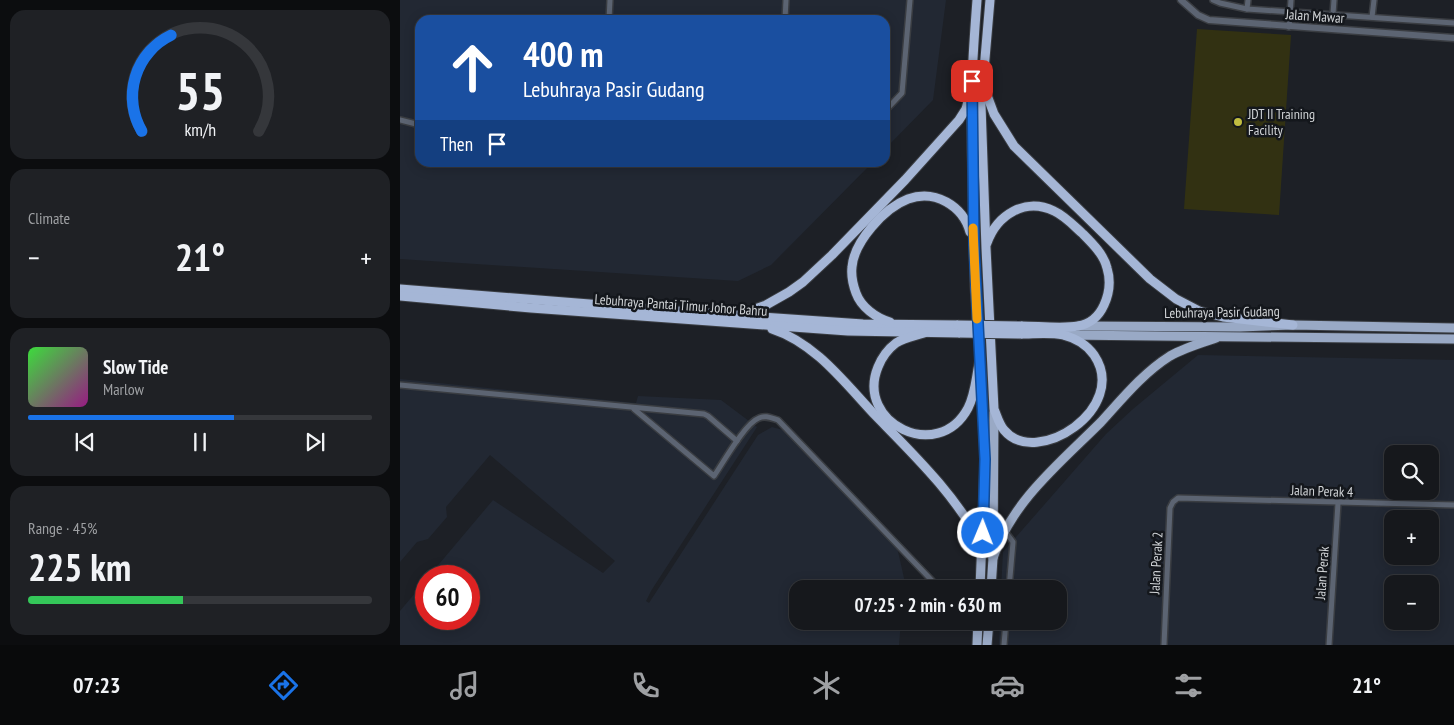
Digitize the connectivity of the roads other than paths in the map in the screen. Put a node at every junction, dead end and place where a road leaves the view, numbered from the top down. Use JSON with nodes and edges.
{"nodes":[{"id":1,"x":610,"y":0,"type":"edge"},
{"id":2,"x":786,"y":0,"type":"edge"},
{"id":3,"x":910,"y":0,"type":"edge"},
{"id":4,"x":977,"y":0,"type":"edge"},
{"id":5,"x":990,"y":0,"type":"edge"},
{"id":6,"x":1181,"y":0,"type":"edge"},
{"id":7,"x":1213,"y":0,"type":"edge"},
{"id":8,"x":1248,"y":0,"type":"edge"},
{"id":9,"x":1291,"y":0,"type":"edge"},
{"id":10,"x":1334,"y":0,"type":"edge"},
{"id":11,"x":1374,"y":0,"type":"edge"},
{"id":12,"x":1247,"y":9,"type":"junction"},
{"id":13,"x":1290,"y":12,"type":"junction"},
{"id":14,"x":1333,"y":14,"type":"junction"},
{"id":15,"x":609,"y":15,"type":"edge"},
{"id":16,"x":785,"y":15,"type":"edge"},
{"id":17,"x":1372,"y":17,"type":"junction"},
{"id":18,"x":1454,"y":23,"type":"edge"},
{"id":19,"x":1289,"y":27,"type":"junction"},
{"id":20,"x":1454,"y":38,"type":"edge"},
{"id":21,"x":972,"y":81,"type":"junction"},
{"id":22,"x":983,"y":82,"type":"junction"},
{"id":23,"x":890,"y":106,"type":"edge"},
{"id":24,"x":400,"y":120,"type":"edge"},
{"id":25,"x":415,"y":124,"type":"edge"},
{"id":26,"x":974,"y":245,"type":"junction"},
{"id":27,"x":986,"y":248,"type":"junction"},
{"id":28,"x":400,"y":289,"type":"edge"},
{"id":29,"x":400,"y":296,"type":"edge"},
{"id":30,"x":736,"y":315,"type":"junction"},
{"id":31,"x":902,"y":324,"type":"junction"},
{"id":32,"x":761,"y":325,"type":"junction"},
{"id":33,"x":1293,"y":325,"type":"junction"},
{"id":34,"x":1078,"y":326,"type":"junction"},
{"id":35,"x":1454,"y":328,"type":"edge"},
{"id":36,"x":959,"y":329,"type":"junction"},
{"id":37,"x":1021,"y":330,"type":"junction"},
{"id":38,"x":924,"y":332,"type":"junction"},
{"id":39,"x":1062,"y":335,"type":"junction"},
{"id":40,"x":1224,"y":335,"type":"junction"},
{"id":41,"x":1454,"y":339,"type":"edge"},
{"id":42,"x":980,"y":358,"type":"junction"},
{"id":43,"x":400,"y":385,"type":"edge"},
{"id":44,"x":634,"y":409,"type":"junction"},
{"id":45,"x":994,"y":409,"type":"junction"},
{"id":46,"x":737,"y":441,"type":"junction"},
{"id":47,"x":1190,"y":498,"type":"joint"},
{"id":48,"x":1338,"y":502,"type":"junction"},
{"id":49,"x":1454,"y":506,"type":"edge"},
{"id":50,"x":1004,"y":530,"type":"junction"},
{"id":51,"x":983,"y":547,"type":"junction"},
{"id":52,"x":993,"y":558,"type":"junction"},
{"id":53,"x":931,"y":580,"type":"edge"},
{"id":54,"x":981,"y":580,"type":"edge"},
{"id":55,"x":992,"y":580,"type":"edge"},
{"id":56,"x":1010,"y":580,"type":"edge"},
{"id":57,"x":978,"y":630,"type":"edge"},
{"id":58,"x":988,"y":630,"type":"edge"},
{"id":59,"x":1005,"y":630,"type":"edge"},
{"id":60,"x":977,"y":645,"type":"edge"},
{"id":61,"x":987,"y":645,"type":"edge"},
{"id":62,"x":1004,"y":645,"type":"edge"},
{"id":63,"x":1164,"y":645,"type":"edge"},
{"id":64,"x":1328,"y":645,"type":"edge"}],
"edges":[{"from":1,"to":15,"type":"street"},
{"from":2,"to":16,"type":"street"},
{"from":3,"to":23,"type":"street"},
{"from":4,"to":21,"type":"highway"},
{"from":5,"to":22,"type":"highway"},
{"from":6,"to":19,"type":"street","name":"Jalan Mawar"},
{"from":7,"to":12,"type":"street"},
{"from":8,"to":12,"type":"street"},
{"from":9,"to":13,"type":"street"},
{"from":10,"to":14,"type":"street"},
{"from":11,"to":17,"type":"street"},
{"from":12,"to":13,"type":"street"},
{"from":13,"to":14,"type":"street"},
{"from":13,"to":19,"type":"street"},
{"from":14,"to":17,"type":"street"},
{"from":17,"to":18,"type":"street"},
{"from":19,"to":20,"type":"street","name":"Jalan Mawar"},
{"from":21,"to":26,"type":"highway"},
{"from":21,"to":30,"type":"highway"},
{"from":22,"to":27,"type":"highway"},
{"from":22,"to":33,"type":"highway"},
{"from":24,"to":25,"type":"street"},
{"from":26,"to":31,"type":"highway"},
{"from":26,"to":42,"type":"highway"},
{"from":27,"to":34,"type":"highway"},
{"from":27,"to":45,"type":"highway"},
{"from":28,"to":30,"type":"highway","name":"Lebuhraya Pantai Timur Johor Bahru"},
{"from":29,"to":32,"type":"highway","name":"Lebuhraya Pantai Timur Johor Bahru"},
{"from":30,"to":31,"type":"highway","name":"Lebuhraya Pantai Timur Johor Bahru"},
{"from":31,"to":36,"type":"highway","name":"Lebuhraya Pantai Timur Johor Bahru"},
{"from":32,"to":38,"type":"highway","name":"Lebuhraya Pantai Timur Johor Bahru"},
{"from":32,"to":51,"type":"highway"},
{"from":33,"to":34,"type":"main road","name":"Lebuhraya Pasir Gudang"},
{"from":33,"to":35,"type":"main road","name":"Lebuhraya Pasir Gudang"},
{"from":34,"to":37,"type":"highway","name":"Lebuhraya Pasir Gudang"},
{"from":36,"to":37,"type":"highway","name":"Lebuhraya Pasir Gudang","bridge":true},
{"from":36,"to":38,"type":"highway","name":"Lebuhraya Pantai Timur Johor Bahru"},
{"from":37,"to":39,"type":"highway","name":"Lebuhraya Pasir Gudang"},
{"from":38,"to":42,"type":"highway"},
{"from":39,"to":40,"type":"main road","name":"Lebuhraya Pasir Gudang"},
{"from":39,"to":45,"type":"highway"},
{"from":40,"to":41,"type":"main road","name":"Lebuhraya Pasir Gudang"},
{"from":40,"to":50,"type":"main road"},
{"from":42,"to":51,"type":"main road"},
{"from":43,"to":44,"type":"street"},
{"from":44,"to":46,"type":"street"},
{"from":44,"to":46,"type":"street"},
{"from":45,"to":52,"type":"main road"},
{"from":46,"to":53,"type":"street"},
{"from":47,"to":48,"type":"street","name":"Jalan Perak 4"},
{"from":47,"to":63,"type":"street","name":"Jalan Perak 2"},
{"from":48,"to":49,"type":"street","name":"Jalan Perak 4"},
{"from":48,"to":64,"type":"street","name":"Jalan Perak"},
{"from":50,"to":52,"type":"main road"},
{"from":50,"to":56,"type":"street"},
{"from":51,"to":54,"type":"main road"},
{"from":52,"to":55,"type":"main road"},
{"from":57,"to":60,"type":"main road"},
{"from":58,"to":61,"type":"main road"},
{"from":59,"to":62,"type":"street"}]}
